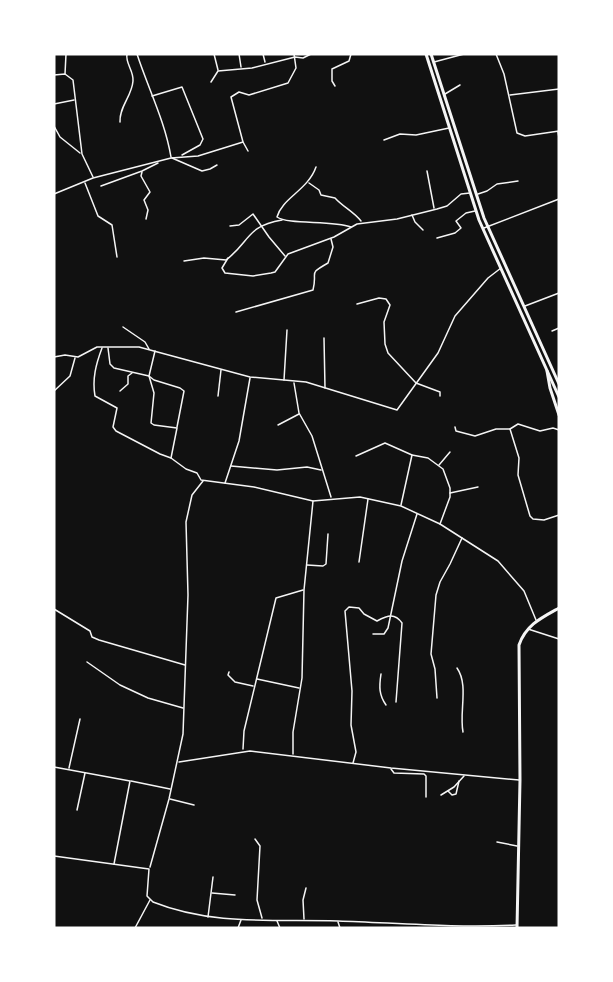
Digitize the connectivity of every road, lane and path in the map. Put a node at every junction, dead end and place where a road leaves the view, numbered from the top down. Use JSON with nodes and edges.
{"nodes":[{"id":1,"x":66,"y":54,"type":"edge"},
{"id":2,"x":127,"y":54,"type":"edge"},
{"id":3,"x":137,"y":54,"type":"edge"},
{"id":4,"x":214,"y":54,"type":"edge"},
{"id":5,"x":239,"y":54,"type":"edge"},
{"id":6,"x":263,"y":54,"type":"edge"},
{"id":7,"x":311,"y":54,"type":"edge"},
{"id":8,"x":351,"y":54,"type":"edge"},
{"id":9,"x":426,"y":54,"type":"edge"},
{"id":10,"x":431,"y":54,"type":"edge"},
{"id":11,"x":464,"y":54,"type":"edge"},
{"id":12,"x":496,"y":54,"type":"edge"},
{"id":13,"x":294,"y":56,"type":"edge"},
{"id":14,"x":434,"y":62,"type":"junction"},
{"id":15,"x":266,"y":64,"type":"junction"},
{"id":16,"x":241,"y":68,"type":"junction"},
{"id":17,"x":218,"y":71,"type":"junction"},
{"id":18,"x":65,"y":74,"type":"junction"},
{"id":19,"x":54,"y":75,"type":"edge"},
{"id":20,"x":211,"y":82,"type":"dead end"},
{"id":21,"x":460,"y":85,"type":"dead end"},
{"id":22,"x":335,"y":86,"type":"dead end"},
{"id":23,"x":559,"y":89,"type":"edge"},
{"id":24,"x":444,"y":94,"type":"junction"},
{"id":25,"x":509,"y":95,"type":"junction"},
{"id":26,"x":152,"y":96,"type":"junction"},
{"id":27,"x":75,"y":99,"type":"junction"},
{"id":28,"x":54,"y":104,"type":"edge"},
{"id":29,"x":120,"y":122,"type":"dead end"},
{"id":30,"x":54,"y":126,"type":"edge"},
{"id":31,"x":450,"y":128,"type":"junction"},
{"id":32,"x":558,"y":131,"type":"edge"},
{"id":33,"x":559,"y":138,"type":"edge"},
{"id":34,"x":384,"y":141,"type":"dead end"},
{"id":35,"x":243,"y":142,"type":"junction"},
{"id":36,"x":248,"y":151,"type":"dead end"},
{"id":37,"x":82,"y":154,"type":"junction"},
{"id":38,"x":180,"y":156,"type":"junction"},
{"id":39,"x":171,"y":158,"type":"junction"},
{"id":40,"x":159,"y":162,"type":"junction"},
{"id":41,"x":217,"y":165,"type":"dead end"},
{"id":42,"x":316,"y":167,"type":"dead end"},
{"id":43,"x":142,"y":171,"type":"junction"},
{"id":44,"x":427,"y":171,"type":"dead end"},
{"id":45,"x":93,"y":178,"type":"junction"},
{"id":46,"x":518,"y":181,"type":"dead end"},
{"id":47,"x":84,"y":182,"type":"junction"},
{"id":48,"x":308,"y":183,"type":"junction"},
{"id":49,"x":101,"y":186,"type":"dead end"},
{"id":50,"x":470,"y":192,"type":"junction"},
{"id":51,"x":54,"y":194,"type":"edge"},
{"id":52,"x":476,"y":194,"type":"junction"},
{"id":53,"x":558,"y":200,"type":"edge"},
{"id":54,"x":559,"y":206,"type":"edge"},
{"id":55,"x":435,"y":209,"type":"junction"},
{"id":56,"x":476,"y":211,"type":"junction"},
{"id":57,"x":411,"y":214,"type":"junction"},
{"id":58,"x":146,"y":219,"type":"dead end"},
{"id":59,"x":282,"y":220,"type":"junction"},
{"id":60,"x":362,"y":222,"type":"junction"},
{"id":61,"x":230,"y":226,"type":"dead end"},
{"id":62,"x":260,"y":226,"type":"junction"},
{"id":63,"x":488,"y":226,"type":"junction"},
{"id":64,"x":351,"y":227,"type":"junction"},
{"id":65,"x":483,"y":229,"type":"junction"},
{"id":66,"x":423,"y":230,"type":"dead end"},
{"id":67,"x":331,"y":238,"type":"junction"},
{"id":68,"x":437,"y":238,"type":"dead end"},
{"id":69,"x":286,"y":256,"type":"junction"},
{"id":70,"x":117,"y":258,"type":"dead end"},
{"id":71,"x":228,"y":258,"type":"junction"},
{"id":72,"x":184,"y":261,"type":"dead end"},
{"id":73,"x":506,"y":266,"type":"junction"},
{"id":74,"x":501,"y":268,"type":"junction"},
{"id":75,"x":559,"y":293,"type":"edge"},
{"id":76,"x":357,"y":304,"type":"dead end"},
{"id":77,"x":525,"y":306,"type":"junction"},
{"id":78,"x":236,"y":312,"type":"dead end"},
{"id":79,"x":123,"y":327,"type":"dead end"},
{"id":80,"x":559,"y":328,"type":"edge"},
{"id":81,"x":287,"y":330,"type":"dead end"},
{"id":82,"x":552,"y":331,"type":"dead end"},
{"id":83,"x":324,"y":338,"type":"dead end"},
{"id":84,"x":102,"y":347,"type":"junction"},
{"id":85,"x":108,"y":347,"type":"junction"},
{"id":86,"x":149,"y":349,"type":"junction"},
{"id":87,"x":155,"y":351,"type":"junction"},
{"id":88,"x":54,"y":357,"type":"edge"},
{"id":89,"x":75,"y":357,"type":"junction"},
{"id":90,"x":546,"y":367,"type":"junction"},
{"id":91,"x":221,"y":369,"type":"junction"},
{"id":92,"x":132,"y":373,"type":"junction"},
{"id":93,"x":149,"y":375,"type":"junction"},
{"id":94,"x":250,"y":377,"type":"junction"},
{"id":95,"x":556,"y":377,"type":"junction"},
{"id":96,"x":284,"y":380,"type":"junction"},
{"id":97,"x":294,"y":382,"type":"junction"},
{"id":98,"x":416,"y":383,"type":"junction"},
{"id":99,"x":554,"y":384,"type":"junction"},
{"id":100,"x":559,"y":384,"type":"edge"},
{"id":101,"x":325,"y":388,"type":"junction"},
{"id":102,"x":54,"y":391,"type":"edge"},
{"id":103,"x":120,"y":391,"type":"dead end"},
{"id":104,"x":218,"y":396,"type":"dead end"},
{"id":105,"x":440,"y":396,"type":"dead end"},
{"id":106,"x":552,"y":396,"type":"junction"},
{"id":107,"x":559,"y":397,"type":"edge"},
{"id":108,"x":299,"y":413,"type":"junction"},
{"id":109,"x":559,"y":415,"type":"edge"},
{"id":110,"x":278,"y":425,"type":"dead end"},
{"id":111,"x":454,"y":427,"type":"dead end"},
{"id":112,"x":177,"y":428,"type":"junction"},
{"id":113,"x":510,"y":429,"type":"junction"},
{"id":114,"x":559,"y":430,"type":"edge"},
{"id":115,"x":450,"y":452,"type":"dead end"},
{"id":116,"x":412,"y":455,"type":"junction"},
{"id":117,"x":356,"y":456,"type":"dead end"},
{"id":118,"x":171,"y":458,"type":"junction"},
{"id":119,"x":230,"y":466,"type":"junction"},
{"id":120,"x":439,"y":466,"type":"junction"},
{"id":121,"x":322,"y":470,"type":"junction"},
{"id":122,"x":204,"y":481,"type":"junction"},
{"id":123,"x":225,"y":483,"type":"junction"},
{"id":124,"x":478,"y":487,"type":"dead end"},
{"id":125,"x":450,"y":493,"type":"junction"},
{"id":126,"x":331,"y":498,"type":"junction"},
{"id":127,"x":369,"y":498,"type":"junction"},
{"id":128,"x":313,"y":501,"type":"junction"},
{"id":129,"x":401,"y":506,"type":"junction"},
{"id":130,"x":417,"y":513,"type":"junction"},
{"id":131,"x":559,"y":515,"type":"edge"},
{"id":132,"x":440,"y":524,"type":"junction"},
{"id":133,"x":328,"y":534,"type":"dead end"},
{"id":134,"x":462,"y":538,"type":"junction"},
{"id":135,"x":359,"y":562,"type":"dead end"},
{"id":136,"x":307,"y":565,"type":"junction"},
{"id":137,"x":304,"y":590,"type":"junction"},
{"id":138,"x":559,"y":608,"type":"edge"},
{"id":139,"x":54,"y":609,"type":"edge"},
{"id":140,"x":391,"y":615,"type":"junction"},
{"id":141,"x":536,"y":621,"type":"junction"},
{"id":142,"x":527,"y":629,"type":"junction"},
{"id":143,"x":373,"y":634,"type":"dead end"},
{"id":144,"x":559,"y":639,"type":"edge"},
{"id":145,"x":87,"y":662,"type":"dead end"},
{"id":146,"x":186,"y":665,"type":"junction"},
{"id":147,"x":457,"y":668,"type":"dead end"},
{"id":148,"x":229,"y":672,"type":"dead end"},
{"id":149,"x":381,"y":674,"type":"dead end"},
{"id":150,"x":256,"y":679,"type":"junction"},
{"id":151,"x":255,"y":686,"type":"junction"},
{"id":152,"x":300,"y":688,"type":"junction"},
{"id":153,"x":437,"y":698,"type":"dead end"},
{"id":154,"x":396,"y":702,"type":"dead end"},
{"id":155,"x":386,"y":705,"type":"dead end"},
{"id":156,"x":184,"y":708,"type":"junction"},
{"id":157,"x":80,"y":719,"type":"dead end"},
{"id":158,"x":463,"y":732,"type":"dead end"},
{"id":159,"x":243,"y":750,"type":"junction"},
{"id":160,"x":293,"y":755,"type":"junction"},
{"id":161,"x":178,"y":762,"type":"junction"},
{"id":162,"x":353,"y":763,"type":"junction"},
{"id":163,"x":54,"y":766,"type":"edge"},
{"id":164,"x":391,"y":768,"type":"junction"},
{"id":165,"x":69,"y":769,"type":"junction"},
{"id":166,"x":85,"y":773,"type":"junction"},
{"id":167,"x":465,"y":775,"type":"junction"},
{"id":168,"x":520,"y":780,"type":"junction"},
{"id":169,"x":130,"y":781,"type":"junction"},
{"id":170,"x":459,"y":781,"type":"junction"},
{"id":171,"x":171,"y":789,"type":"junction"},
{"id":172,"x":448,"y":791,"type":"junction"},
{"id":173,"x":441,"y":795,"type":"dead end"},
{"id":174,"x":426,"y":797,"type":"dead end"},
{"id":175,"x":169,"y":799,"type":"junction"},
{"id":176,"x":194,"y":805,"type":"dead end"},
{"id":177,"x":76,"y":810,"type":"dead end"},
{"id":178,"x":255,"y":839,"type":"dead end"},
{"id":179,"x":497,"y":842,"type":"dead end"},
{"id":180,"x":519,"y":846,"type":"junction"},
{"id":181,"x":54,"y":856,"type":"edge"},
{"id":182,"x":114,"y":864,"type":"junction"},
{"id":183,"x":149,"y":869,"type":"junction"},
{"id":184,"x":213,"y":878,"type":"dead end"},
{"id":185,"x":306,"y":888,"type":"dead end"},
{"id":186,"x":211,"y":893,"type":"junction"},
{"id":187,"x":235,"y":895,"type":"dead end"},
{"id":188,"x":150,"y":900,"type":"junction"},
{"id":189,"x":207,"y":917,"type":"junction"},
{"id":190,"x":262,"y":919,"type":"junction"},
{"id":191,"x":241,"y":920,"type":"junction"},
{"id":192,"x":277,"y":920,"type":"junction"},
{"id":193,"x":304,"y":920,"type":"junction"},
{"id":194,"x":337,"y":921,"type":"junction"},
{"id":195,"x":517,"y":926,"type":"edge"},
{"id":196,"x":410,"y":927,"type":"edge"},
{"id":197,"x":135,"y":928,"type":"edge"},
{"id":198,"x":238,"y":928,"type":"edge"},
{"id":199,"x":280,"y":928,"type":"edge"},
{"id":200,"x":340,"y":928,"type":"edge"}],
"edges":[{"from":1,"to":18,"type":"street"},
{"from":2,"to":29,"type":"street"},
{"from":3,"to":26,"type":"street"},
{"from":4,"to":17,"type":"street"},
{"from":5,"to":16,"type":"street"},
{"from":6,"to":15,"type":"street"},
{"from":7,"to":13,"type":"street"},
{"from":8,"to":22,"type":"street"},
{"from":9,"to":31,"type":"main road"},
{"from":10,"to":14,"type":"main road"},
{"from":11,"to":14,"type":"street"},
{"from":12,"to":25,"type":"street"},
{"from":13,"to":15,"type":"street"},
{"from":13,"to":35,"type":"street"},
{"from":14,"to":24,"type":"main road"},
{"from":15,"to":16,"type":"street"},
{"from":16,"to":17,"type":"street"},
{"from":17,"to":20,"type":"street"},
{"from":18,"to":19,"type":"street"},
{"from":18,"to":27,"type":"street"},
{"from":21,"to":24,"type":"street"},
{"from":23,"to":25,"type":"street"},
{"from":24,"to":52,"type":"main road"},
{"from":25,"to":32,"type":"street"},
{"from":26,"to":38,"type":"street"},
{"from":26,"to":39,"type":"street"},
{"from":27,"to":28,"type":"street"},
{"from":27,"to":37,"type":"street"},
{"from":30,"to":37,"type":"street"},
{"from":31,"to":34,"type":"street"},
{"from":31,"to":50,"type":"main road"},
{"from":32,"to":33,"type":"street"},
{"from":35,"to":36,"type":"street"},
{"from":35,"to":38,"type":"street"},
{"from":37,"to":45,"type":"street"},
{"from":38,"to":39,"type":"street"},
{"from":39,"to":40,"type":"street"},
{"from":39,"to":41,"type":"street"},
{"from":40,"to":43,"type":"street"},
{"from":40,"to":45,"type":"street"},
{"from":42,"to":48,"type":"street"},
{"from":43,"to":49,"type":"street"},
{"from":43,"to":58,"type":"street"},
{"from":44,"to":55,"type":"street"},
{"from":45,"to":47,"type":"street"},
{"from":46,"to":52,"type":"street"},
{"from":47,"to":51,"type":"street"},
{"from":47,"to":70,"type":"street"},
{"from":48,"to":59,"type":"street"},
{"from":48,"to":60,"type":"street"},
{"from":50,"to":55,"type":"street"},
{"from":50,"to":56,"type":"main road"},
{"from":52,"to":63,"type":"main road"},
{"from":53,"to":54,"type":"street"},
{"from":53,"to":63,"type":"street"},
{"from":55,"to":57,"type":"street"},
{"from":56,"to":65,"type":"main road"},
{"from":56,"to":68,"type":"street"},
{"from":57,"to":60,"type":"street"},
{"from":57,"to":66,"type":"street"},
{"from":59,"to":62,"type":"street"},
{"from":59,"to":64,"type":"street"},
{"from":60,"to":64,"type":"street"},
{"from":61,"to":62,"type":"street"},
{"from":62,"to":69,"type":"street"},
{"from":62,"to":71,"type":"street"},
{"from":63,"to":65,"type":"street"},
{"from":63,"to":73,"type":"main road"},
{"from":64,"to":67,"type":"street"},
{"from":65,"to":74,"type":"main road"},
{"from":67,"to":69,"type":"street"},
{"from":67,"to":78,"type":"street"},
{"from":69,"to":71,"type":"street"},
{"from":71,"to":72,"type":"street"},
{"from":73,"to":74,"type":"street"},
{"from":73,"to":77,"type":"main road"},
{"from":74,"to":90,"type":"main road"},
{"from":74,"to":98,"type":"street"},
{"from":75,"to":77,"type":"street"},
{"from":76,"to":98,"type":"street"},
{"from":77,"to":95,"type":"main road"},
{"from":79,"to":86,"type":"street"},
{"from":80,"to":82,"type":"street"},
{"from":81,"to":96,"type":"street"},
{"from":83,"to":101,"type":"street"},
{"from":84,"to":85,"type":"street"},
{"from":84,"to":89,"type":"street"},
{"from":84,"to":118,"type":"street"},
{"from":85,"to":86,"type":"street"},
{"from":85,"to":92,"type":"street"},
{"from":86,"to":87,"type":"street"},
{"from":87,"to":91,"type":"street"},
{"from":87,"to":93,"type":"street"},
{"from":88,"to":89,"type":"street"},
{"from":89,"to":102,"type":"street"},
{"from":90,"to":99,"type":"main road"},
{"from":90,"to":106,"type":"main road"},
{"from":91,"to":94,"type":"street"},
{"from":91,"to":104,"type":"street"},
{"from":92,"to":93,"type":"street"},
{"from":92,"to":103,"type":"street"},
{"from":93,"to":112,"type":"street"},
{"from":93,"to":112,"type":"street"},
{"from":94,"to":96,"type":"street"},
{"from":94,"to":119,"type":"street"},
{"from":95,"to":99,"type":"main road"},
{"from":95,"to":100,"type":"main road"},
{"from":96,"to":97,"type":"street"},
{"from":97,"to":101,"type":"street"},
{"from":97,"to":108,"type":"street"},
{"from":98,"to":101,"type":"street"},
{"from":98,"to":105,"type":"street"},
{"from":99,"to":106,"type":"main road"},
{"from":99,"to":107,"type":"main road"},
{"from":106,"to":109,"type":"main road"},
{"from":108,"to":110,"type":"street"},
{"from":108,"to":121,"type":"street"},
{"from":111,"to":113,"type":"street"},
{"from":112,"to":118,"type":"street"},
{"from":113,"to":114,"type":"street"},
{"from":113,"to":131,"type":"street"},
{"from":115,"to":120,"type":"street"},
{"from":116,"to":117,"type":"street"},
{"from":116,"to":120,"type":"street"},
{"from":116,"to":129,"type":"street"},
{"from":118,"to":122,"type":"street"},
{"from":119,"to":121,"type":"street"},
{"from":119,"to":123,"type":"street"},
{"from":120,"to":125,"type":"street"},
{"from":121,"to":126,"type":"street"},
{"from":122,"to":123,"type":"street"},
{"from":122,"to":146,"type":"street"},
{"from":123,"to":128,"type":"street"},
{"from":124,"to":125,"type":"street"},
{"from":125,"to":132,"type":"street"},
{"from":126,"to":127,"type":"street"},
{"from":126,"to":128,"type":"street"},
{"from":127,"to":129,"type":"street"},
{"from":127,"to":135,"type":"street"},
{"from":128,"to":136,"type":"street"},
{"from":129,"to":130,"type":"street"},
{"from":130,"to":132,"type":"street"},
{"from":130,"to":140,"type":"street"},
{"from":132,"to":134,"type":"street"},
{"from":133,"to":136,"type":"street"},
{"from":134,"to":141,"type":"street"},
{"from":134,"to":153,"type":"street"},
{"from":136,"to":137,"type":"street"},
{"from":137,"to":150,"type":"street"},
{"from":137,"to":152,"type":"street"},
{"from":138,"to":141,"type":"main road"},
{"from":139,"to":146,"type":"street"},
{"from":140,"to":143,"type":"street"},
{"from":140,"to":154,"type":"street"},
{"from":140,"to":162,"type":"street"},
{"from":141,"to":142,"type":"main road"},
{"from":142,"to":144,"type":"street"},
{"from":142,"to":168,"type":"main road"},
{"from":145,"to":156,"type":"street"},
{"from":146,"to":156,"type":"street"},
{"from":147,"to":158,"type":"street"},
{"from":148,"to":151,"type":"street"},
{"from":149,"to":155,"type":"street"},
{"from":150,"to":151,"type":"street"},
{"from":150,"to":152,"type":"street"},
{"from":151,"to":159,"type":"street"},
{"from":152,"to":160,"type":"street"},
{"from":156,"to":161,"type":"street"},
{"from":157,"to":165,"type":"street"},
{"from":159,"to":160,"type":"street"},
{"from":159,"to":161,"type":"street"},
{"from":160,"to":162,"type":"street"},
{"from":161,"to":171,"type":"street"},
{"from":162,"to":164,"type":"street"},
{"from":163,"to":165,"type":"street"},
{"from":164,"to":167,"type":"street"},
{"from":164,"to":174,"type":"street"},
{"from":165,"to":166,"type":"street"},
{"from":166,"to":169,"type":"street"},
{"from":166,"to":177,"type":"street"},
{"from":167,"to":168,"type":"street"},
{"from":167,"to":170,"type":"street"},
{"from":168,"to":180,"type":"main road"},
{"from":169,"to":171,"type":"street"},
{"from":169,"to":182,"type":"street"},
{"from":170,"to":172,"type":"street"},
{"from":170,"to":172,"type":"street"},
{"from":171,"to":175,"type":"street"},
{"from":172,"to":173,"type":"street"},
{"from":175,"to":176,"type":"street"},
{"from":175,"to":183,"type":"street"},
{"from":178,"to":190,"type":"street"},
{"from":179,"to":180,"type":"street"},
{"from":180,"to":195,"type":"main road"},
{"from":181,"to":182,"type":"street"},
{"from":182,"to":183,"type":"street"},
{"from":183,"to":188,"type":"street"},
{"from":184,"to":186,"type":"street"},
{"from":185,"to":193,"type":"street"},
{"from":186,"to":187,"type":"street"},
{"from":186,"to":189,"type":"street"},
{"from":188,"to":189,"type":"street"},
{"from":188,"to":197,"type":"street"},
{"from":189,"to":191,"type":"street"},
{"from":190,"to":191,"type":"street"},
{"from":190,"to":192,"type":"street"},
{"from":191,"to":198,"type":"street"},
{"from":192,"to":193,"type":"street"},
{"from":192,"to":199,"type":"street"},
{"from":193,"to":194,"type":"street"},
{"from":194,"to":196,"type":"street"},
{"from":194,"to":200,"type":"street"},
{"from":195,"to":196,"type":"street"}]}
